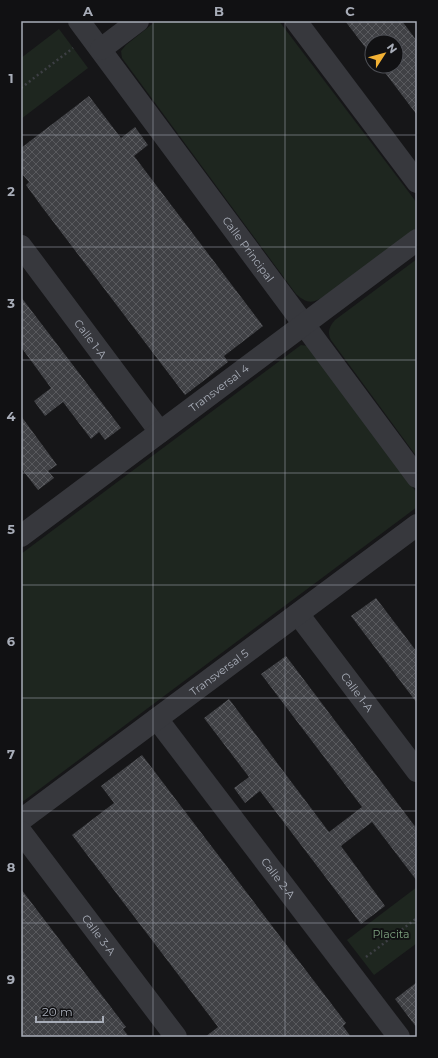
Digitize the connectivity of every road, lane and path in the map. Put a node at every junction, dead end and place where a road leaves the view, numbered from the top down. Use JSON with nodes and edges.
{"nodes":[{"id":1,"x":138,"y":21,"type":"edge"},
{"id":2,"x":296,"y":21,"type":"edge"},
{"id":3,"x":90,"y":35,"type":"edge"},
{"id":4,"x":21,"y":88,"type":"edge"},
{"id":5,"x":417,"y":182,"type":"edge"},
{"id":6,"x":417,"y":240,"type":"edge"},
{"id":7,"x":21,"y":246,"type":"edge"},
{"id":8,"x":304,"y":325,"type":"junction"},
{"id":9,"x":160,"y":432,"type":"junction"},
{"id":10,"x":417,"y":477,"type":"edge"},
{"id":11,"x":417,"y":524,"type":"edge"},
{"id":12,"x":21,"y":536,"type":"edge"},
{"id":13,"x":298,"y":614,"type":"junction"},
{"id":14,"x":157,"y":719,"type":"junction"},
{"id":15,"x":417,"y":771,"type":"edge"},
{"id":16,"x":21,"y":820,"type":"edge"},
{"id":17,"x":21,"y":832,"type":"edge"},
{"id":18,"x":417,"y":918,"type":"edge"},
{"id":19,"x":348,"y":971,"type":"junction"},
{"id":20,"x":176,"y":1037,"type":"edge"},
{"id":21,"x":399,"y":1037,"type":"edge"}],
"edges":[{"from":1,"to":3,"type":"street"},
{"from":2,"to":5,"type":"street"},
{"from":3,"to":4,"type":"path"},
{"from":3,"to":8,"type":"street","name":"Calle Principal"},
{"from":6,"to":8,"type":"street","name":"Transversal 4"},
{"from":7,"to":9,"type":"street","name":"Calle 1-A"},
{"from":8,"to":9,"type":"street","name":"Transversal 4"},
{"from":8,"to":10,"type":"street","name":"Calle Principal"},
{"from":9,"to":12,"type":"street","name":"Transversal 4"},
{"from":11,"to":13,"type":"street","name":"Transversal 5"},
{"from":13,"to":14,"type":"street","name":"Transversal 5"},
{"from":13,"to":15,"type":"street","name":"Calle 1-A"},
{"from":14,"to":16,"type":"street","name":"Transversal 5"},
{"from":14,"to":19,"type":"street","name":"Calle 2-A"},
{"from":17,"to":20,"type":"street","name":"Calle 3-A"},
{"from":18,"to":19,"type":"path"},
{"from":19,"to":21,"type":"street","name":"Calle 2-A"}]}
